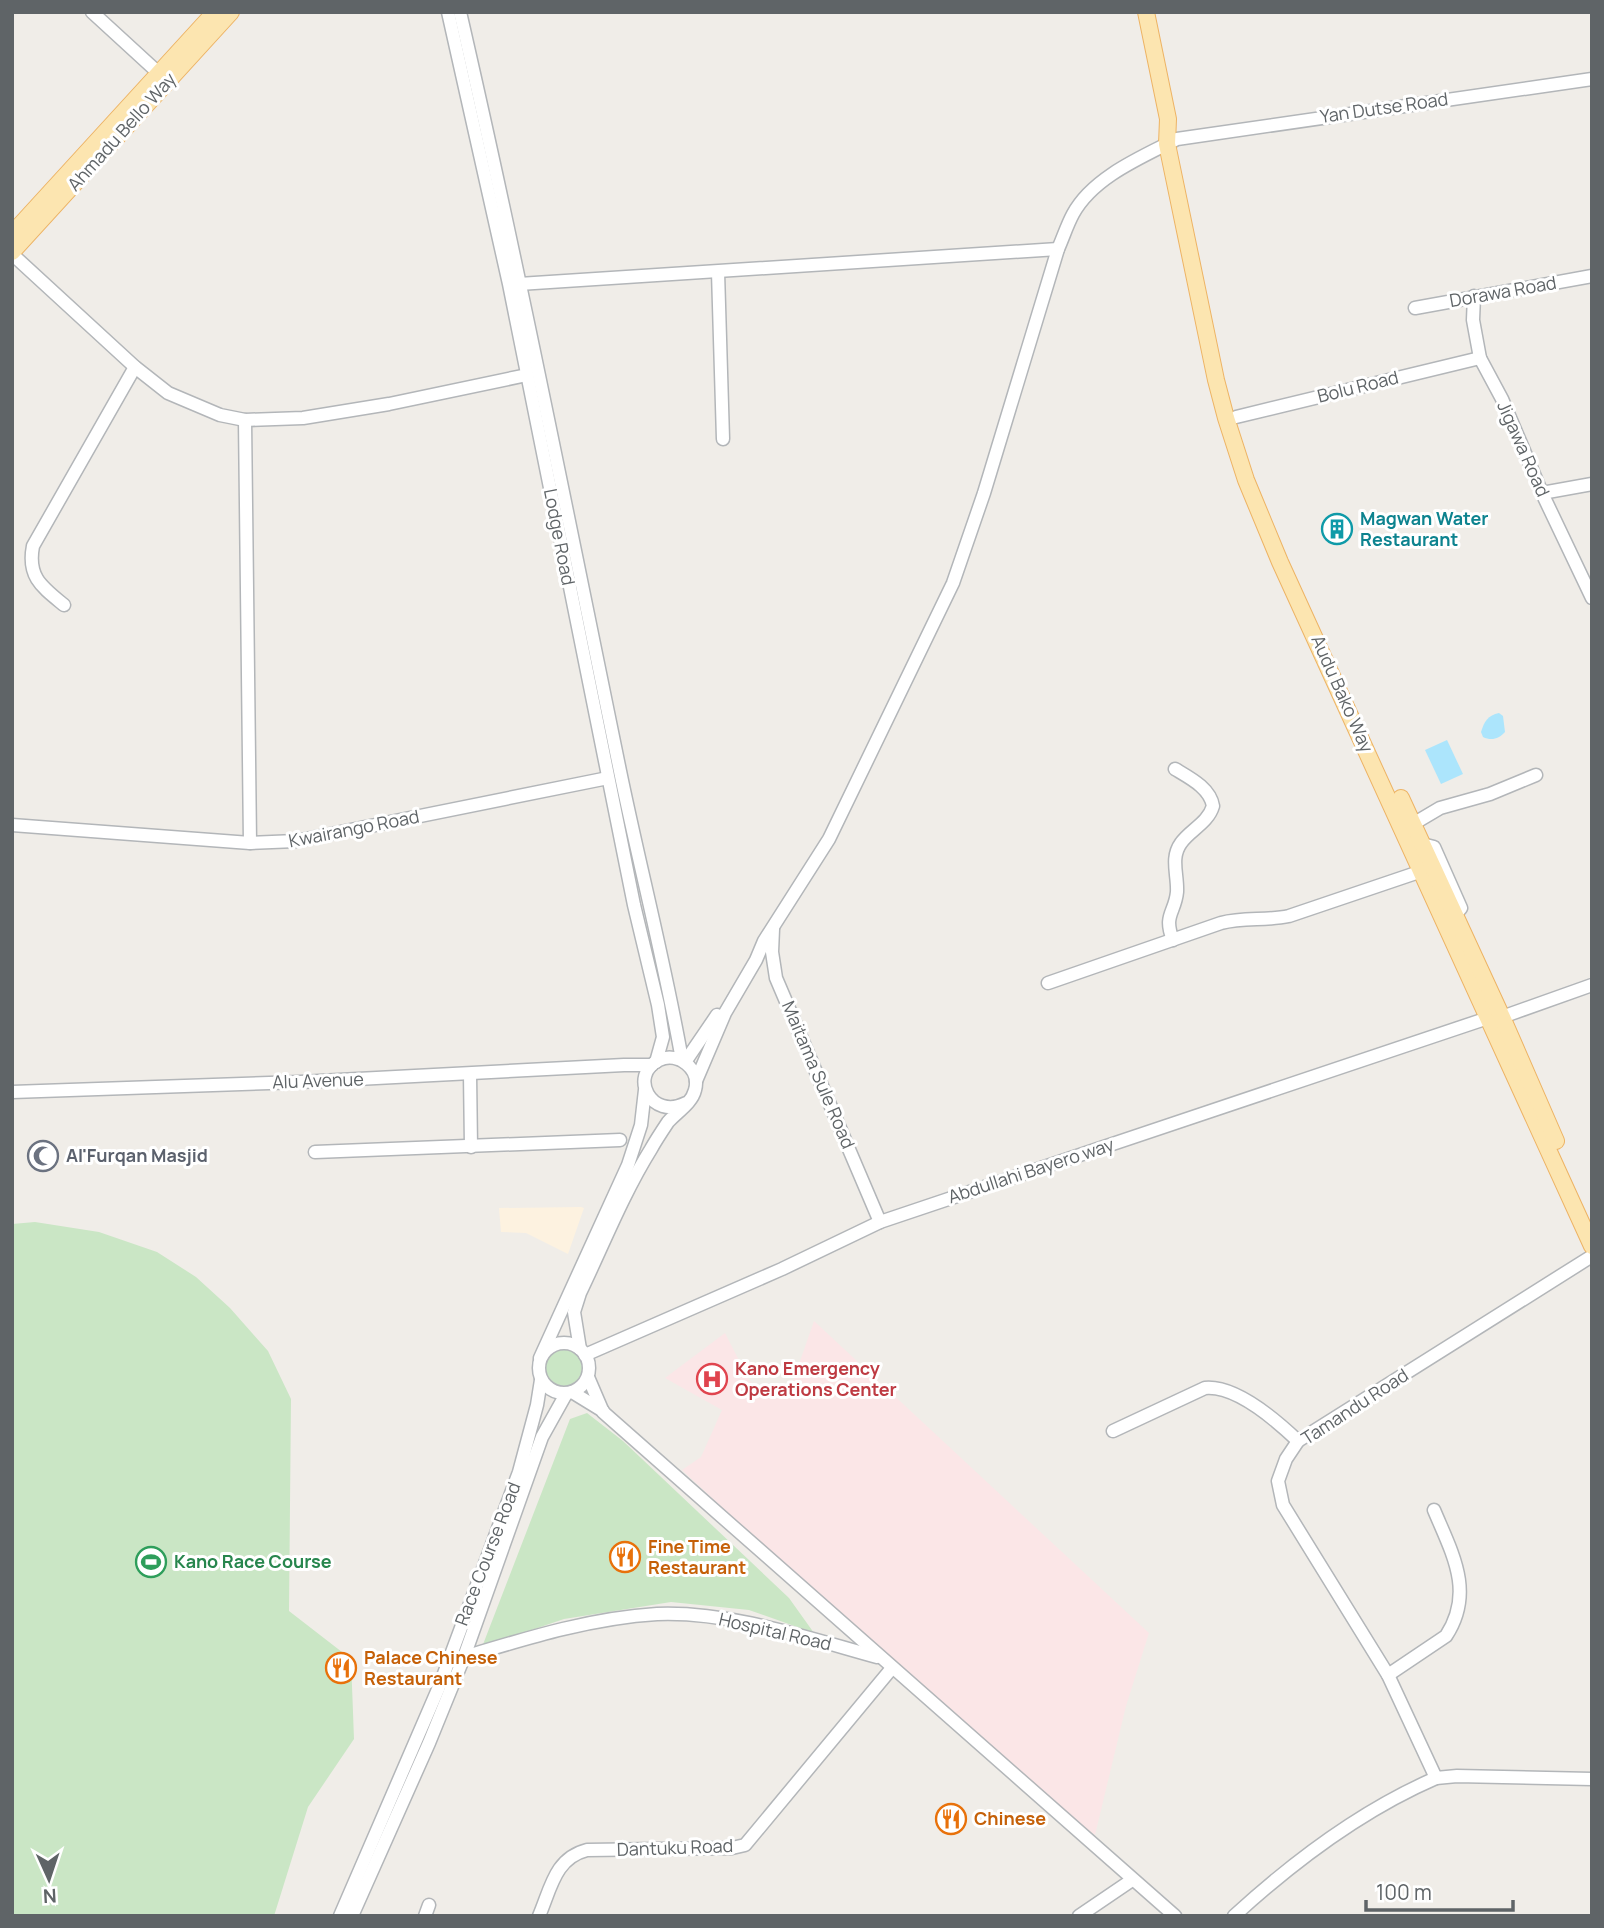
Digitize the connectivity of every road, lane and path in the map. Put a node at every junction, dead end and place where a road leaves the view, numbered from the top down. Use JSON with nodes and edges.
{"nodes":[{"id":1,"x":92,"y":12,"type":"edge"},
{"id":2,"x":448,"y":12,"type":"edge"},
{"id":3,"x":460,"y":12,"type":"edge"},
{"id":4,"x":1146,"y":12,"type":"edge"},
{"id":5,"x":221,"y":15,"type":"edge"},
{"id":6,"x":164,"y":77,"type":"junction"},
{"id":7,"x":1592,"y":79,"type":"edge"},
{"id":8,"x":1172,"y":141,"type":"junction"},
{"id":9,"x":12,"y":234,"type":"edge"},
{"id":10,"x":1058,"y":249,"type":"junction"},
{"id":11,"x":12,"y":253,"type":"edge"},
{"id":12,"x":718,"y":272,"type":"junction"},
{"id":13,"x":1592,"y":276,"type":"edge"},
{"id":14,"x":519,"y":284,"type":"junction"},
{"id":15,"x":1474,"y":296,"type":"junction"},
{"id":16,"x":1415,"y":308,"type":"dead end"},
{"id":17,"x":1480,"y":358,"type":"junction"},
{"id":18,"x":135,"y":367,"type":"junction"},
{"id":19,"x":527,"y":375,"type":"junction"},
{"id":20,"x":1236,"y":417,"type":"junction"},
{"id":21,"x":245,"y":420,"type":"junction"},
{"id":22,"x":723,"y":439,"type":"dead end"},
{"id":23,"x":1592,"y":484,"type":"edge"},
{"id":24,"x":1542,"y":493,"type":"junction"},
{"id":25,"x":1592,"y":598,"type":"edge"},
{"id":26,"x":64,"y":605,"type":"dead end"},
{"id":27,"x":1175,"y":769,"type":"dead end"},
{"id":28,"x":1536,"y":775,"type":"dead end"},
{"id":29,"x":608,"y":778,"type":"junction"},
{"id":30,"x":1413,"y":824,"type":"junction"},
{"id":31,"x":12,"y":825,"type":"edge"},
{"id":32,"x":250,"y":843,"type":"junction"},
{"id":33,"x":1422,"y":871,"type":"junction"},
{"id":34,"x":773,"y":925,"type":"junction"},
{"id":35,"x":1173,"y":940,"type":"junction"},
{"id":36,"x":764,"y":941,"type":"junction"},
{"id":37,"x":1048,"y":983,"type":"dead end"},
{"id":38,"x":1592,"y":985,"type":"edge"},
{"id":39,"x":1495,"y":1017,"type":"junction"},
{"id":40,"x":684,"y":1061,"type":"junction"},
{"id":41,"x":654,"y":1064,"type":"junction"},
{"id":42,"x":624,"y":1065,"type":"junction"},
{"id":43,"x":471,"y":1074,"type":"junction"},
{"id":44,"x":696,"y":1081,"type":"junction"},
{"id":45,"x":645,"y":1084,"type":"junction"},
{"id":46,"x":12,"y":1092,"type":"edge"},
{"id":47,"x":686,"y":1104,"type":"junction"},
{"id":48,"x":620,"y":1140,"type":"dead end"},
{"id":49,"x":471,"y":1147,"type":"junction"},
{"id":50,"x":316,"y":1152,"type":"dead end"},
{"id":51,"x":880,"y":1222,"type":"junction"},
{"id":52,"x":1592,"y":1223,"type":"edge"},
{"id":53,"x":1592,"y":1246,"type":"edge"},
{"id":54,"x":1592,"y":1256,"type":"edge"},
{"id":55,"x":583,"y":1352,"type":"junction"},
{"id":56,"x":540,"y":1358,"type":"junction"},
{"id":57,"x":588,"y":1377,"type":"junction"},
{"id":58,"x":541,"y":1380,"type":"junction"},
{"id":59,"x":569,"y":1393,"type":"junction"},
{"id":60,"x":603,"y":1412,"type":"junction"},
{"id":61,"x":1113,"y":1431,"type":"dead end"},
{"id":62,"x":1298,"y":1441,"type":"junction"},
{"id":63,"x":1434,"y":1510,"type":"dead end"},
{"id":64,"x":464,"y":1657,"type":"junction"},
{"id":65,"x":881,"y":1659,"type":"junction"},
{"id":66,"x":892,"y":1668,"type":"junction"},
{"id":67,"x":1388,"y":1675,"type":"junction"},
{"id":68,"x":1436,"y":1777,"type":"junction"},
{"id":69,"x":1592,"y":1779,"type":"edge"},
{"id":70,"x":1132,"y":1880,"type":"junction"},
{"id":71,"x":340,"y":1916,"type":"edge"},
{"id":72,"x":352,"y":1916,"type":"edge"},
{"id":73,"x":539,"y":1916,"type":"edge"},
{"id":74,"x":1079,"y":1916,"type":"edge"},
{"id":75,"x":1175,"y":1916,"type":"edge"},
{"id":76,"x":1234,"y":1916,"type":"edge"}],
"edges":[{"from":1,"to":6,"type":"street"},
{"from":2,"to":19,"type":"street","name":"Lodge Road"},
{"from":3,"to":14,"type":"street","name":"Lodge Road"},
{"from":4,"to":8,"type":"main road","name":"Audu Bako Way"},
{"from":5,"to":6,"type":"main road","name":"Ahmadu Bello Way"},
{"from":6,"to":9,"type":"main road","name":"Ahmadu Bello Way"},
{"from":6,"to":11,"type":"main road","name":"Ahmadu Bello Way"},
{"from":7,"to":8,"type":"street","name":"Yan Dutse Road"},
{"from":8,"to":10,"type":"street"},
{"from":8,"to":20,"type":"main road","name":"Audu Bako Way"},
{"from":8,"to":33,"type":"main road","name":"Audu Bako Way"},
{"from":10,"to":12,"type":"street"},
{"from":10,"to":34,"type":"street"},
{"from":11,"to":18,"type":"street"},
{"from":12,"to":14,"type":"street"},
{"from":12,"to":22,"type":"street"},
{"from":13,"to":15,"type":"street","name":"Dorawa Road"},
{"from":14,"to":40,"type":"street","name":"Lodge Road"},
{"from":15,"to":16,"type":"street","name":"Dorawa Road"},
{"from":15,"to":17,"type":"street","name":"Jigawa Road"},
{"from":17,"to":20,"type":"street","name":"Bolu Road"},
{"from":17,"to":24,"type":"street","name":"Jigawa Road"},
{"from":18,"to":21,"type":"street"},
{"from":18,"to":26,"type":"street"},
{"from":19,"to":21,"type":"street"},
{"from":19,"to":29,"type":"street","name":"Lodge Road"},
{"from":20,"to":30,"type":"main road","name":"Audu Bako Way"},
{"from":21,"to":32,"type":"street"},
{"from":23,"to":24,"type":"street"},
{"from":24,"to":25,"type":"street","name":"Jigawa Road"},
{"from":27,"to":35,"type":"street"},
{"from":28,"to":30,"type":"street"},
{"from":29,"to":32,"type":"street","name":"Kwairango Road"},
{"from":29,"to":41,"type":"street","name":"Lodge Road"},
{"from":30,"to":39,"type":"main road","name":"Audu Bako Way"},
{"from":31,"to":32,"type":"street","name":"Kwairango Road"},
{"from":33,"to":35,"type":"street"},
{"from":33,"to":39,"type":"main road","name":"Audu Bako Way"},
{"from":34,"to":36,"type":"street"},
{"from":34,"to":51,"type":"street","name":"Maitama Sule Road"},
{"from":35,"to":37,"type":"street"},
{"from":36,"to":40,"type":"street"},
{"from":36,"to":44,"type":"street"},
{"from":38,"to":39,"type":"street","name":"Abdullahi Bayero way"},
{"from":39,"to":51,"type":"street","name":"Abdullahi Bayero way"},
{"from":39,"to":52,"type":"main road","name":"Audu Bako Way"},
{"from":39,"to":53,"type":"main road","name":"Audu Bako Way"},
{"from":40,"to":41,"type":"street"},
{"from":40,"to":44,"type":"street"},
{"from":41,"to":42,"type":"street","name":"Alu Avenue"},
{"from":41,"to":45,"type":"street"},
{"from":42,"to":43,"type":"street","name":"Alu Avenue"},
{"from":42,"to":45,"type":"street"},
{"from":43,"to":46,"type":"street","name":"Alu Avenue"},
{"from":43,"to":49,"type":"street"},
{"from":44,"to":47,"type":"street"},
{"from":45,"to":47,"type":"street"},
{"from":45,"to":56,"type":"street"},
{"from":47,"to":55,"type":"street"},
{"from":48,"to":49,"type":"street"},
{"from":49,"to":50,"type":"street"},
{"from":51,"to":55,"type":"street","name":"Abdullahi Bayero way"},
{"from":54,"to":62,"type":"street","name":"Tamandu Road"},
{"from":55,"to":56,"type":"street"},
{"from":55,"to":57,"type":"street"},
{"from":56,"to":58,"type":"street"},
{"from":57,"to":59,"type":"street"},
{"from":57,"to":60,"type":"street","name":"Hospital Road"},
{"from":58,"to":59,"type":"street"},
{"from":58,"to":71,"type":"street","name":"Race Course Road"},
{"from":59,"to":60,"type":"street"},
{"from":59,"to":64,"type":"street","name":"Race Course Road"},
{"from":60,"to":65,"type":"street","name":"Hospital Road"},
{"from":61,"to":62,"type":"street"},
{"from":62,"to":67,"type":"street","name":"Tamandu Road"},
{"from":63,"to":67,"type":"street"},
{"from":64,"to":65,"type":"street","name":"Hospital Road"},
{"from":64,"to":72,"type":"street","name":"Race Course Road"},
{"from":65,"to":66,"type":"street","name":"Hospital Road"},
{"from":66,"to":70,"type":"street","name":"Hospital Road"},
{"from":66,"to":73,"type":"street","name":"Dantuku Road"},
{"from":67,"to":68,"type":"street","name":"Tamandu Road"},
{"from":68,"to":69,"type":"street"},
{"from":68,"to":76,"type":"street"},
{"from":70,"to":74,"type":"street"},
{"from":70,"to":75,"type":"street","name":"Hospital Road"}]}
